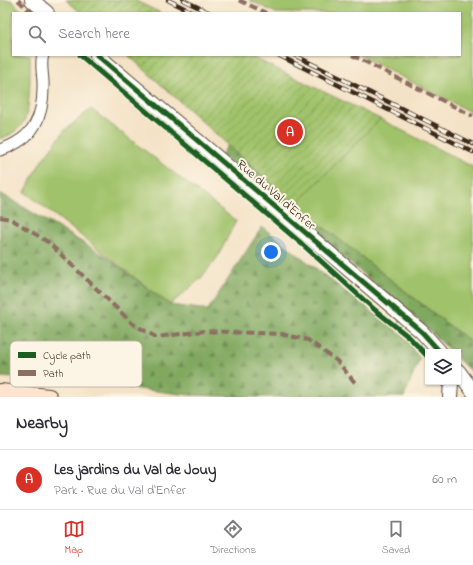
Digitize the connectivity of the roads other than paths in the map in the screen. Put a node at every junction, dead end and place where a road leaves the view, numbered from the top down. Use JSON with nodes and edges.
{"nodes":[{"id":1,"x":32,"y":0,"type":"edge"},
{"id":2,"x":47,"y":12,"type":"edge"},
{"id":3,"x":43,"y":56,"type":"edge"},
{"id":4,"x":98,"y":56,"type":"edge"},
{"id":5,"x":0,"y":150,"type":"edge"},
{"id":6,"x":437,"y":349,"type":"edge"},
{"id":7,"x":461,"y":376,"type":"edge"},
{"id":8,"x":451,"y":385,"type":"edge"},
{"id":9,"x":0,"y":392,"type":"edge"},
{"id":10,"x":471,"y":392,"type":"edge"},
{"id":11,"x":49,"y":397,"type":"edge"},
{"id":12,"x":450,"y":397,"type":"edge"}],
"edges":[{"from":1,"to":2,"type":"street"},
{"from":3,"to":5,"type":"street"},
{"from":4,"to":6,"type":"street","name":"Rue du Val d'Enfer"},
{"from":7,"to":10,"type":"street"},
{"from":8,"to":12,"type":"street"},
{"from":9,"to":11,"type":"main road"}]}
